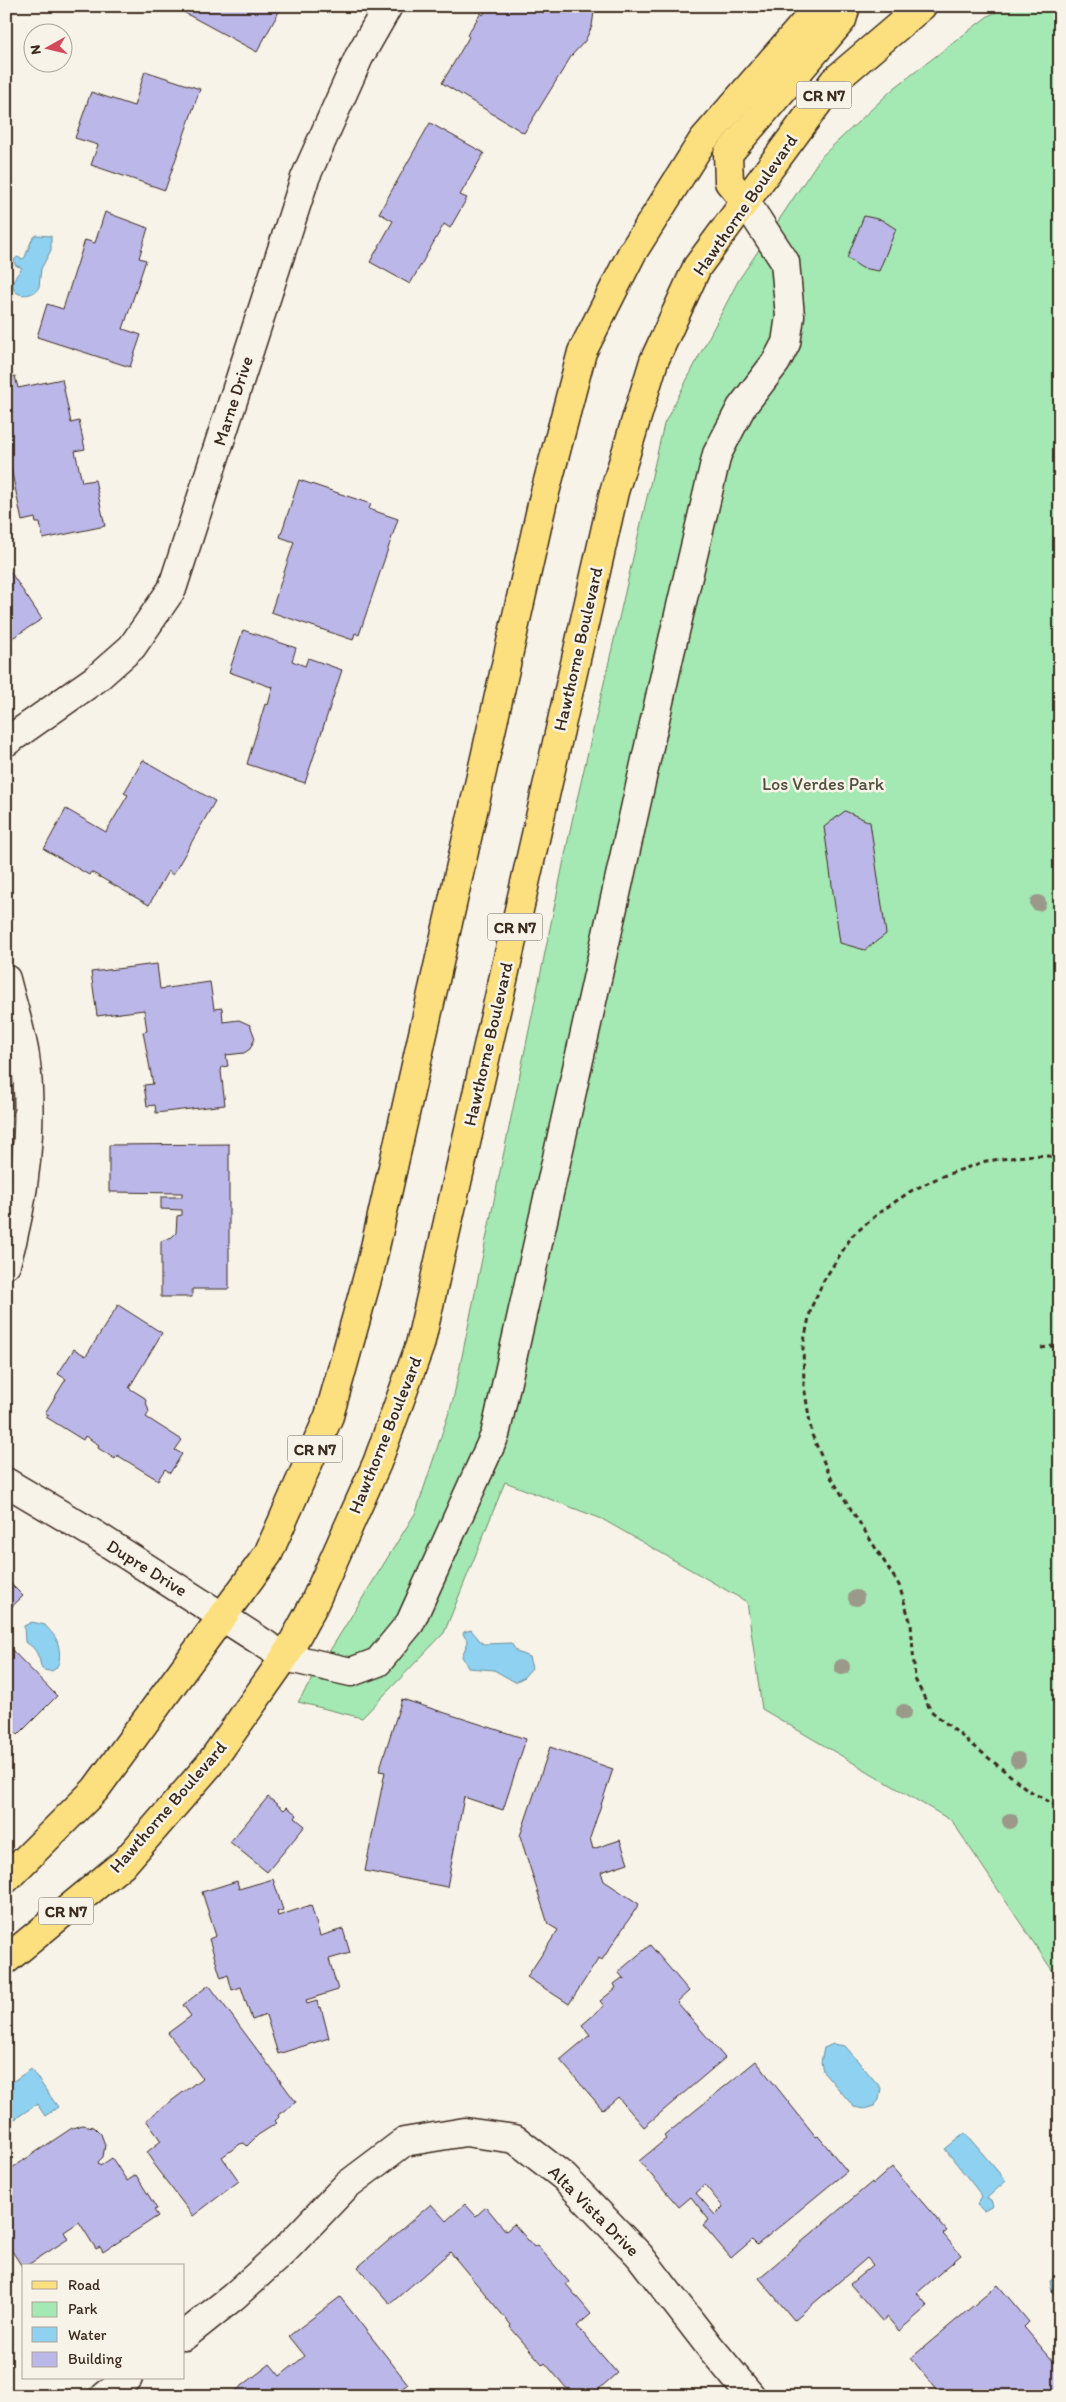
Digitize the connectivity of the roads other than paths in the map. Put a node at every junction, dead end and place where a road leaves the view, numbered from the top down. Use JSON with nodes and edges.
{"nodes":[{"id":1,"x":388,"y":6,"type":"edge"},
{"id":2,"x":822,"y":6,"type":"edge"},
{"id":3,"x":846,"y":6,"type":"edge"},
{"id":4,"x":922,"y":6,"type":"edge"},
{"id":5,"x":745,"y":201,"type":"junction"},
{"id":6,"x":6,"y":742,"type":"edge"},
{"id":7,"x":6,"y":979,"type":"edge"},
{"id":8,"x":6,"y":1264,"type":"edge"},
{"id":9,"x":6,"y":1482,"type":"edge"},
{"id":10,"x":223,"y":1616,"type":"junction"},
{"id":11,"x":285,"y":1657,"type":"junction"},
{"id":12,"x":6,"y":1879,"type":"edge"},
{"id":13,"x":6,"y":1960,"type":"edge"},
{"id":14,"x":185,"y":2335,"type":"edge"},
{"id":15,"x":125,"y":2380,"type":"edge"},
{"id":16,"x":105,"y":2396,"type":"edge"},
{"id":17,"x":751,"y":2396,"type":"edge"}],
"edges":[{"from":1,"to":6,"type":"street","name":"Marne Drive"},
{"from":2,"to":10,"type":"main road","number":"CR N7"},
{"from":3,"to":5,"type":"main road"},
{"from":4,"to":5,"type":"main road","name":"Hawthorne Boulevard","number":"CR N7"},
{"from":5,"to":11,"type":"main road","name":"Hawthorne Boulevard","number":"CR N7"},
{"from":5,"to":11,"type":"street"},
{"from":7,"to":8,"type":"street"},
{"from":9,"to":10,"type":"street","name":"Dupre Drive"},
{"from":10,"to":11,"type":"street","name":"Dupre Drive"},
{"from":10,"to":12,"type":"main road","number":"CR N7"},
{"from":11,"to":13,"type":"main road","name":"Hawthorne Boulevard","number":"CR N7"},
{"from":14,"to":17,"type":"street","name":"Alta Vista Drive"},
{"from":15,"to":16,"type":"street"}]}
